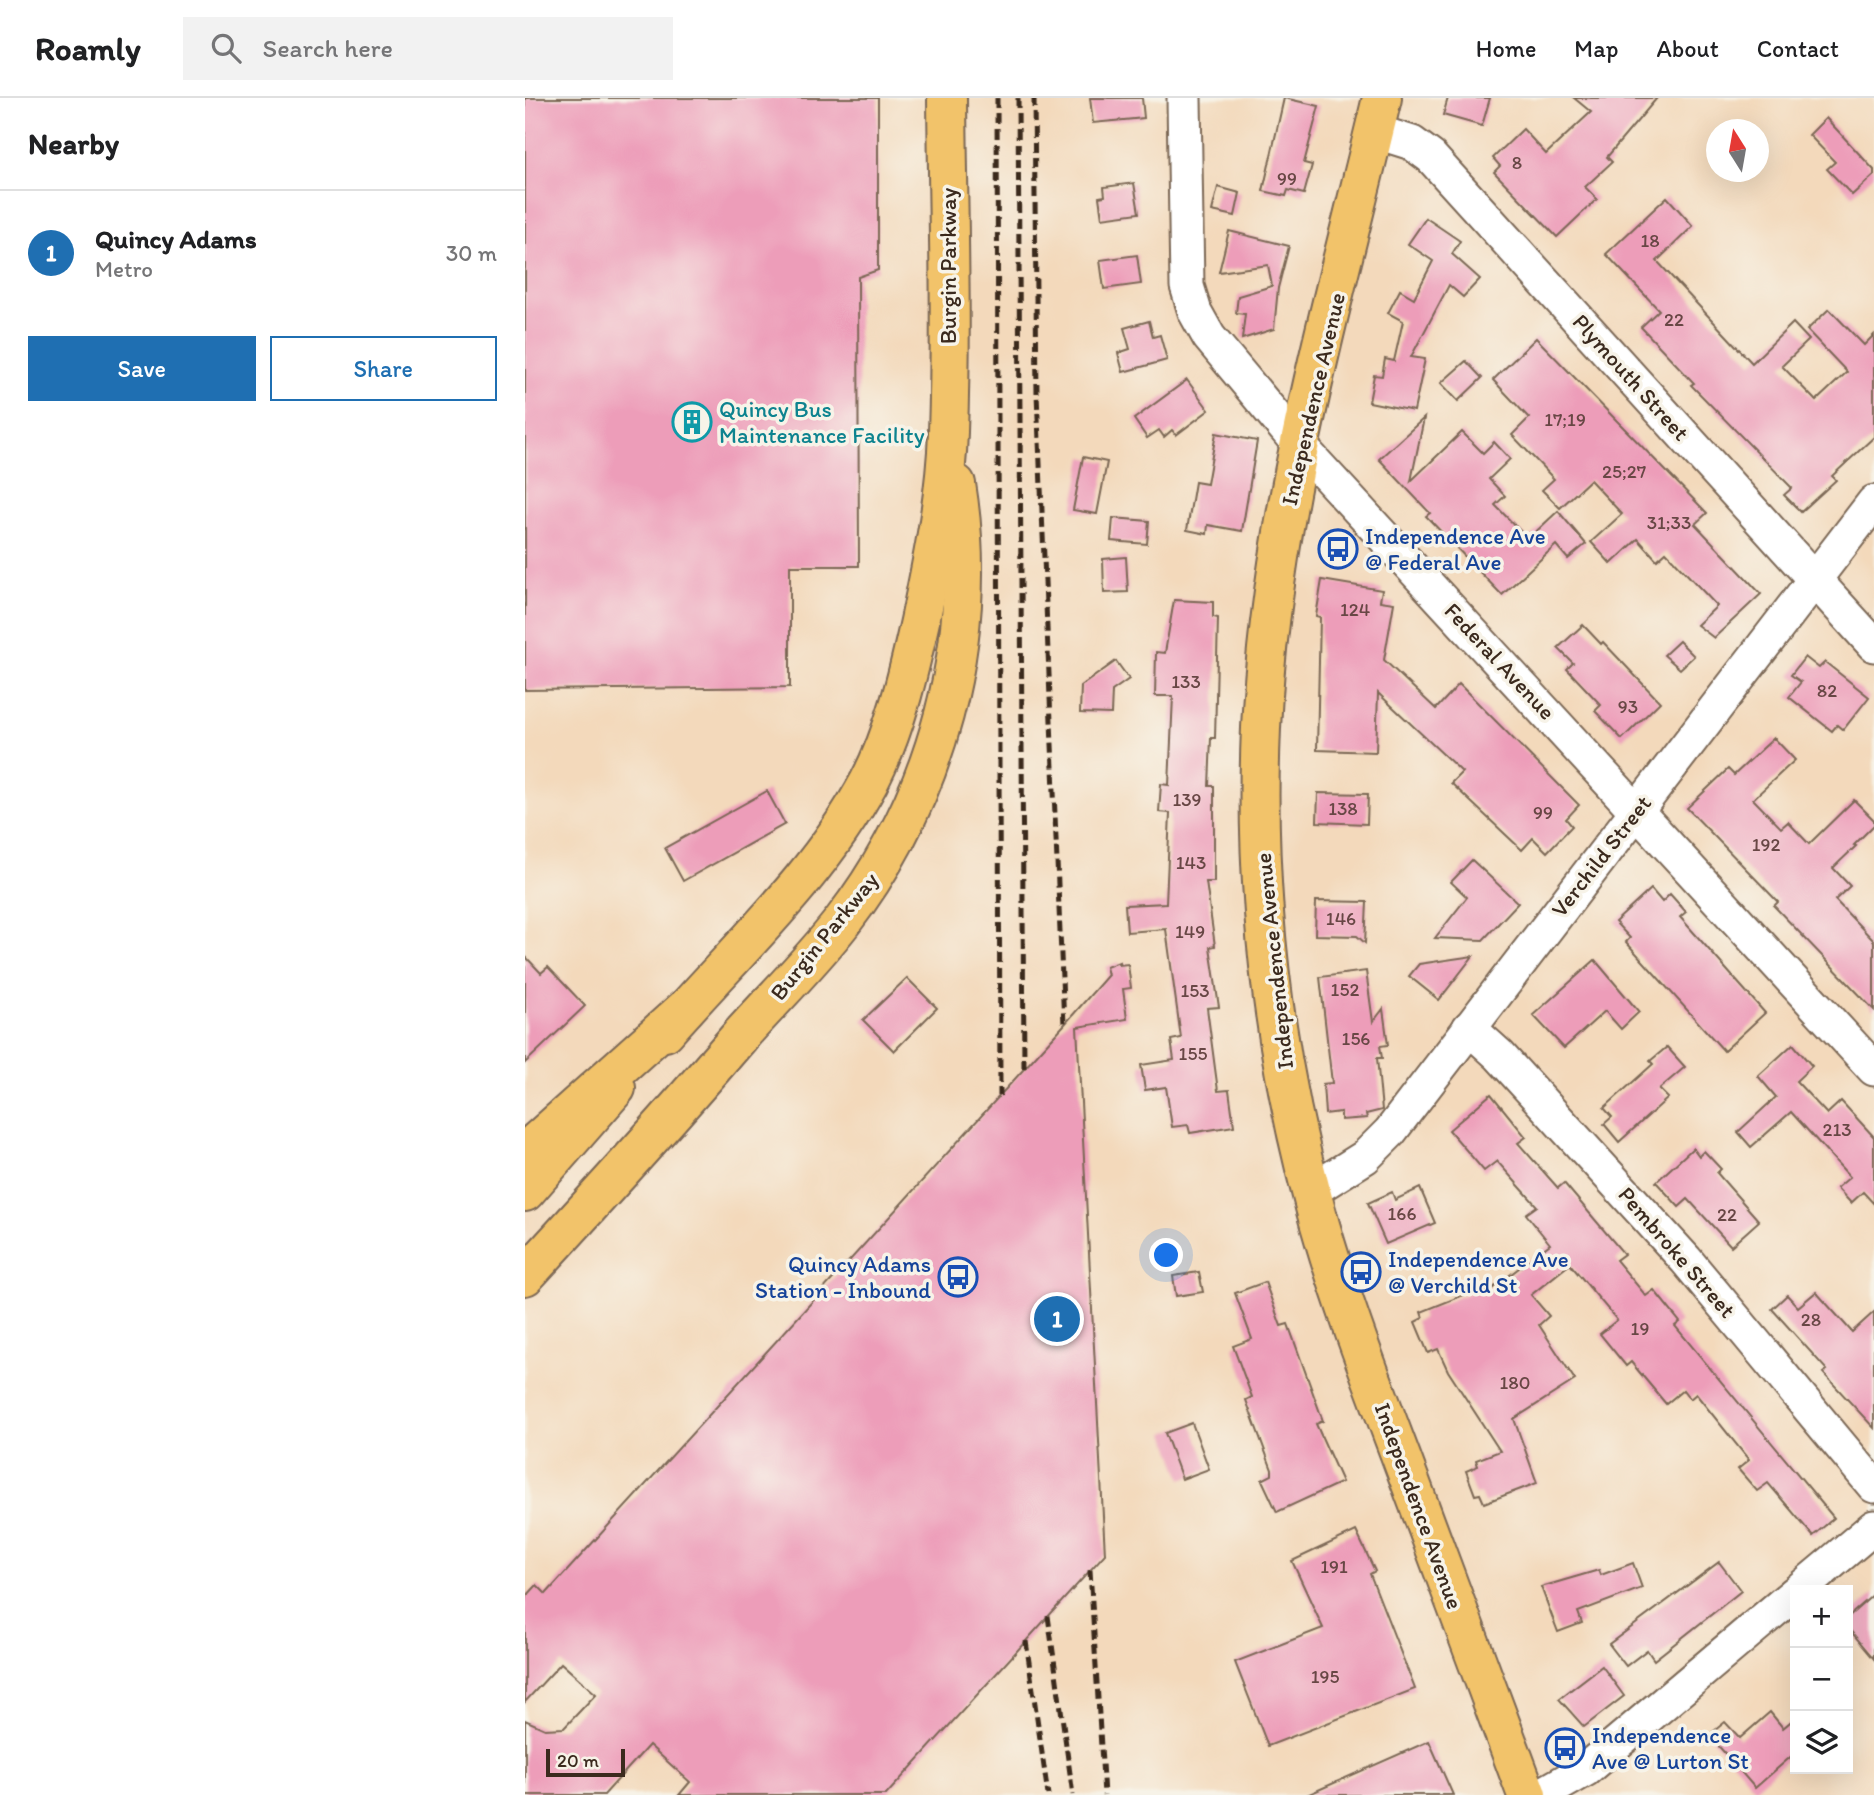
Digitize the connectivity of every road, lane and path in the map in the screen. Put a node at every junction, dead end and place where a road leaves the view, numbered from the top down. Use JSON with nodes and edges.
{"nodes":[{"id":1,"x":947,"y":98,"type":"edge"},
{"id":2,"x":1184,"y":98,"type":"edge"},
{"id":3,"x":1378,"y":114,"type":"edge"},
{"id":4,"x":949,"y":434,"type":"junction"},
{"id":5,"x":1300,"y":446,"type":"junction"},
{"id":6,"x":1874,"y":502,"type":"edge"},
{"id":7,"x":1814,"y":579,"type":"junction"},
{"id":8,"x":1874,"y":645,"type":"edge"},
{"id":9,"x":1638,"y":809,"type":"junction"},
{"id":10,"x":686,"y":1008,"type":"junction"},
{"id":11,"x":1469,"y":1028,"type":"junction"},
{"id":12,"x":1874,"y":1069,"type":"edge"},
{"id":13,"x":525,"y":1152,"type":"edge"},
{"id":14,"x":1311,"y":1191,"type":"junction"},
{"id":15,"x":525,"y":1192,"type":"edge"},
{"id":16,"x":525,"y":1276,"type":"edge"},
{"id":17,"x":1874,"y":1486,"type":"edge"},
{"id":18,"x":1874,"y":1527,"type":"edge"},
{"id":19,"x":1805,"y":1585,"type":"edge"},
{"id":20,"x":1790,"y":1598,"type":"edge"},
{"id":21,"x":1527,"y":1795,"type":"edge"},
{"id":22,"x":1541,"y":1795,"type":"edge"}],
"edges":[{"from":1,"to":4,"type":"main road","name":"Burgin Parkway"},
{"from":2,"to":5,"type":"street","name":"Federal Avenue"},
{"from":3,"to":5,"type":"main road","name":"Independence Avenue"},
{"from":3,"to":7,"type":"street","name":"Plymouth Street"},
{"from":4,"to":10,"type":"main road","name":"Burgin Parkway"},
{"from":4,"to":16,"type":"main road","name":"Burgin Parkway"},
{"from":5,"to":9,"type":"street","name":"Federal Avenue"},
{"from":5,"to":14,"type":"main road","name":"Independence Avenue"},
{"from":6,"to":7,"type":"street","name":"Verchild Street"},
{"from":7,"to":8,"type":"street","name":"Plymouth Street"},
{"from":7,"to":9,"type":"street","name":"Verchild Street"},
{"from":9,"to":11,"type":"street","name":"Verchild Street"},
{"from":9,"to":12,"type":"street","name":"Federal Avenue"},
{"from":10,"to":13,"type":"main road"},
{"from":10,"to":15,"type":"main road","name":"Burgin Parkway"},
{"from":11,"to":14,"type":"street","name":"Verchild Street"},
{"from":11,"to":17,"type":"street","name":"Pembroke Street"},
{"from":14,"to":21,"type":"main road","name":"Independence Avenue"},
{"from":18,"to":19,"type":"street"},
{"from":20,"to":22,"type":"street"}]}
